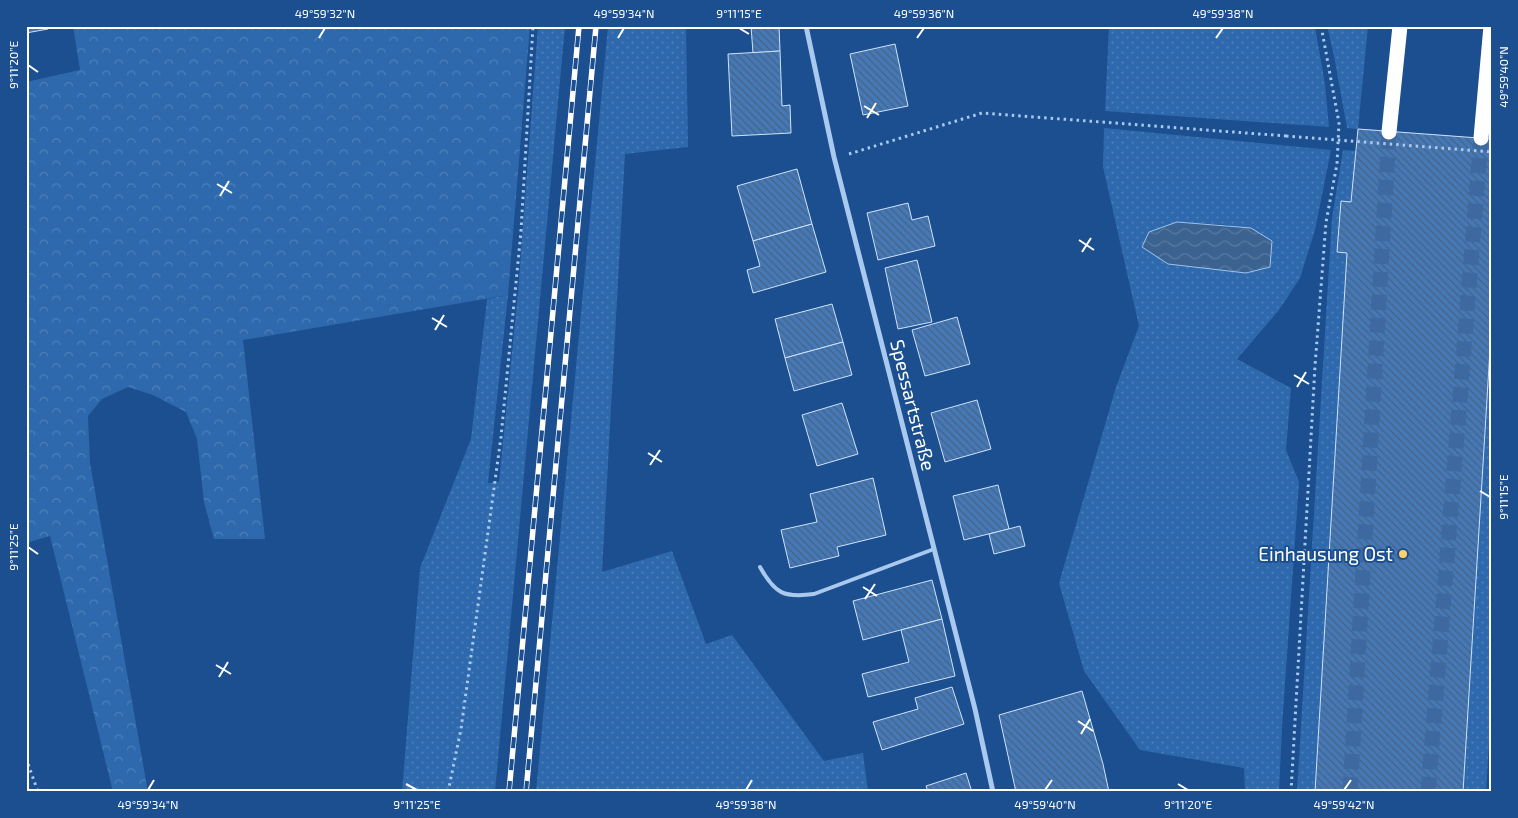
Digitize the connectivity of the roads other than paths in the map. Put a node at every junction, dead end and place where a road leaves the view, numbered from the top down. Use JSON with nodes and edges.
{"nodes":[{"id":1,"x":806,"y":26,"type":"edge"},
{"id":2,"x":1400,"y":26,"type":"edge"},
{"id":3,"x":1491,"y":26,"type":"edge"},
{"id":4,"x":1389,"y":132,"type":"tunnel mouth"},
{"id":5,"x":1481,"y":138,"type":"tunnel mouth"},
{"id":6,"x":934,"y":549,"type":"junction"},
{"id":7,"x":760,"y":567,"type":"dead end"},
{"id":8,"x":992,"y":792,"type":"edge"}],
"edges":[{"from":1,"to":6,"type":"street","name":"Spessartstraße"},
{"from":2,"to":4,"type":"highway"},
{"from":3,"to":5,"type":"highway"},
{"from":6,"to":7,"type":"lane"},
{"from":6,"to":8,"type":"street","name":"Spessartstraße"}]}
